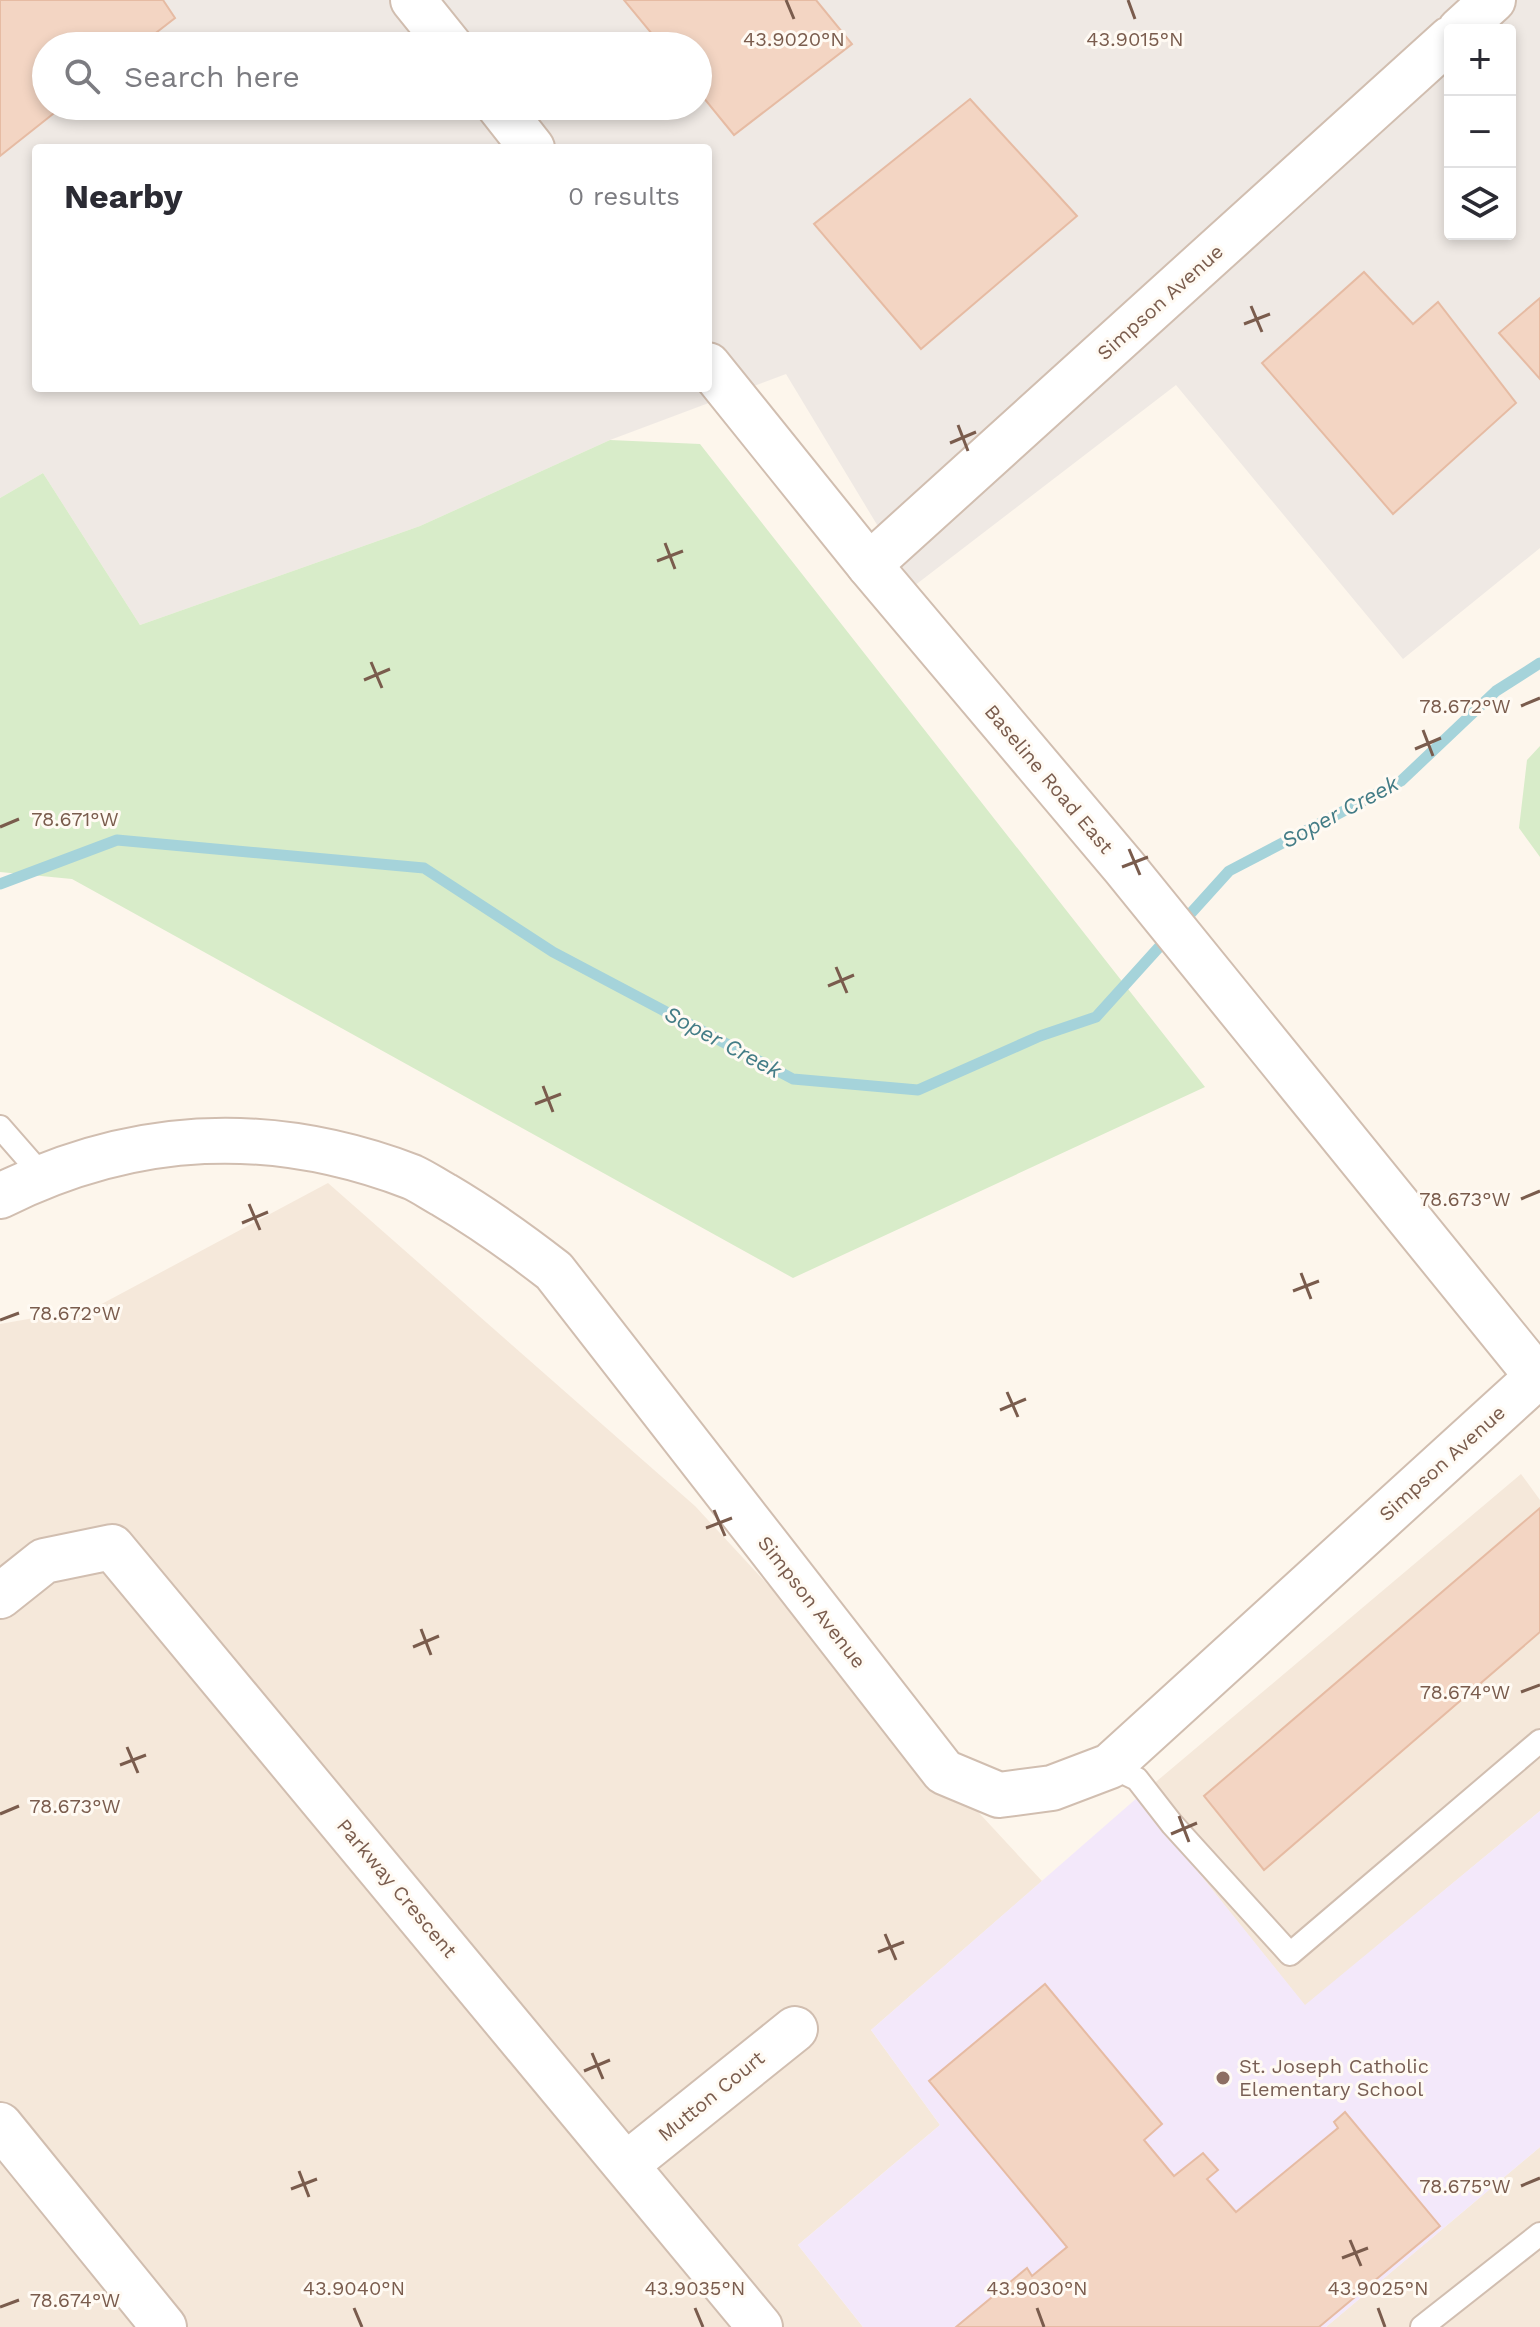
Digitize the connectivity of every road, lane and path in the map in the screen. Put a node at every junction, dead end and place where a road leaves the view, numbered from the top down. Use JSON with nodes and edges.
{"nodes":[{"id":1,"x":413,"y":0,"type":"edge"},
{"id":2,"x":1493,"y":0,"type":"edge"},
{"id":3,"x":1467,"y":24,"type":"edge"},
{"id":4,"x":439,"y":32,"type":"edge"},
{"id":5,"x":1444,"y":44,"type":"edge"},
{"id":6,"x":510,"y":120,"type":"edge"},
{"id":7,"x":529,"y":144,"type":"edge"},
{"id":8,"x":712,"y":370,"type":"edge"},
{"id":9,"x":869,"y":565,"type":"junction"},
{"id":10,"x":0,"y":1127,"type":"edge"},
{"id":11,"x":42,"y":1175,"type":"junction"},
{"id":12,"x":0,"y":1196,"type":"edge"},
{"id":13,"x":1539,"y":1378,"type":"edge"},
{"id":14,"x":0,"y":1596,"type":"edge"},
{"id":15,"x":1540,"y":1741,"type":"edge"},
{"id":16,"x":1110,"y":1766,"type":"junction"},
{"id":17,"x":795,"y":2029,"type":"dead end"},
{"id":18,"x":0,"y":2125,"type":"edge"},
{"id":19,"x":627,"y":2164,"type":"junction"},
{"id":20,"x":1540,"y":2234,"type":"edge"},
{"id":21,"x":164,"y":2327,"type":"edge"},
{"id":22,"x":760,"y":2327,"type":"edge"},
{"id":23,"x":1422,"y":2327,"type":"edge"}],
"edges":[{"from":1,"to":4,"type":"street"},
{"from":2,"to":3,"type":"street"},
{"from":5,"to":9,"type":"street","name":"Simpson Avenue"},
{"from":6,"to":7,"type":"street"},
{"from":8,"to":9,"type":"street","name":"Baseline Road East"},
{"from":9,"to":13,"type":"street","name":"Baseline Road East"},
{"from":10,"to":11,"type":"lane"},
{"from":11,"to":12,"type":"street","name":"Simpson Avenue"},
{"from":11,"to":16,"type":"street","name":"Simpson Avenue"},
{"from":13,"to":16,"type":"street","name":"Simpson Avenue"},
{"from":14,"to":19,"type":"street","name":"Parkway Crescent"},
{"from":15,"to":16,"type":"lane"},
{"from":17,"to":19,"type":"street","name":"Mutton Court"},
{"from":18,"to":21,"type":"street"},
{"from":19,"to":22,"type":"street","name":"Parkway Crescent"},
{"from":20,"to":23,"type":"lane"}]}
